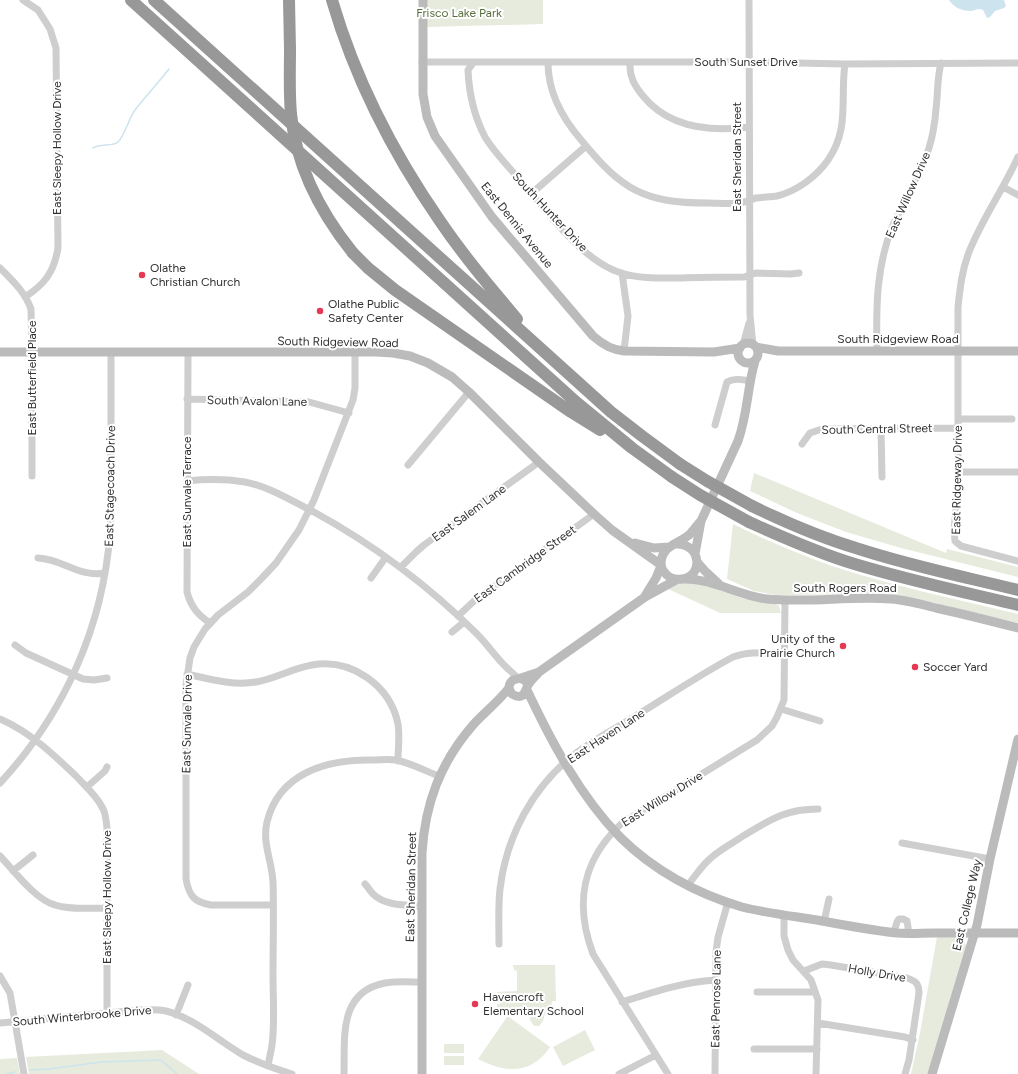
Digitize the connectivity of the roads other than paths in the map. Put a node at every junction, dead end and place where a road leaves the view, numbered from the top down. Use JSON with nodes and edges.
{"nodes":[{"id":1,"x":23,"y":0,"type":"edge"},
{"id":2,"x":131,"y":0,"type":"edge"},
{"id":3,"x":154,"y":0,"type":"edge"},
{"id":4,"x":290,"y":0,"type":"edge"},
{"id":5,"x":332,"y":0,"type":"edge"},
{"id":6,"x":423,"y":0,"type":"edge"},
{"id":7,"x":749,"y":0,"type":"edge"},
{"id":8,"x":422,"y":62,"type":"junction"},
{"id":9,"x":630,"y":62,"type":"junction"},
{"id":10,"x":749,"y":62,"type":"junction"},
{"id":11,"x":473,"y":63,"type":"junction"},
{"id":12,"x":548,"y":63,"type":"junction"},
{"id":13,"x":941,"y":63,"type":"junction"},
{"id":14,"x":1018,"y":63,"type":"edge"},
{"id":15,"x":845,"y":64,"type":"junction"},
{"id":16,"x":749,"y":127,"type":"junction"},
{"id":17,"x":586,"y":146,"type":"junction"},
{"id":18,"x":1018,"y":157,"type":"edge"},
{"id":19,"x":1003,"y":187,"type":"junction"},
{"id":20,"x":532,"y":193,"type":"junction"},
{"id":21,"x":1018,"y":195,"type":"edge"},
{"id":22,"x":750,"y":200,"type":"junction"},
{"id":23,"x":0,"y":268,"type":"edge"},
{"id":24,"x":799,"y":272,"type":"dead end"},
{"id":25,"x":622,"y":273,"type":"junction"},
{"id":26,"x":750,"y":275,"type":"junction"},
{"id":27,"x":25,"y":296,"type":"junction"},
{"id":28,"x":750,"y":315,"type":"junction"},
{"id":29,"x":741,"y":346,"type":"junction"},
{"id":30,"x":754,"y":346,"type":"junction"},
{"id":31,"x":540,"y":348,"type":"junction"},
{"id":32,"x":624,"y":351,"type":"junction"},
{"id":33,"x":778,"y":351,"type":"junction"},
{"id":34,"x":877,"y":351,"type":"junction"},
{"id":35,"x":958,"y":351,"type":"junction"},
{"id":36,"x":0,"y":352,"type":"edge"},
{"id":37,"x":32,"y":352,"type":"junction"},
{"id":38,"x":110,"y":352,"type":"junction"},
{"id":39,"x":188,"y":352,"type":"junction"},
{"id":40,"x":355,"y":352,"type":"junction"},
{"id":41,"x":714,"y":352,"type":"junction"},
{"id":42,"x":1018,"y":352,"type":"edge"},
{"id":43,"x":756,"y":359,"type":"junction"},
{"id":44,"x":741,"y":361,"type":"junction"},
{"id":45,"x":750,"y":381,"type":"junction"},
{"id":46,"x":469,"y":392,"type":"junction"},
{"id":47,"x":187,"y":399,"type":"junction"},
{"id":48,"x":349,"y":413,"type":"junction"},
{"id":49,"x":1012,"y":419,"type":"dead end"},
{"id":50,"x":958,"y":420,"type":"junction"},
{"id":51,"x":715,"y":425,"type":"dead end"},
{"id":52,"x":881,"y":428,"type":"junction"},
{"id":53,"x":958,"y":428,"type":"junction"},
{"id":54,"x":802,"y":444,"type":"dead end"},
{"id":55,"x":632,"y":448,"type":"junction"},
{"id":56,"x":539,"y":462,"type":"junction"},
{"id":57,"x":408,"y":465,"type":"dead end"},
{"id":58,"x":959,"y":472,"type":"junction"},
{"id":59,"x":1018,"y":472,"type":"edge"},
{"id":60,"x":32,"y":476,"type":"dead end"},
{"id":61,"x":882,"y":477,"type":"dead end"},
{"id":62,"x":187,"y":481,"type":"junction"},
{"id":63,"x":309,"y":510,"type":"junction"},
{"id":64,"x":594,"y":514,"type":"junction"},
{"id":65,"x":701,"y":521,"type":"junction"},
{"id":66,"x":630,"y":542,"type":"junction"},
{"id":67,"x":673,"y":545,"type":"junction"},
{"id":68,"x":386,"y":557,"type":"junction"},
{"id":69,"x":38,"y":558,"type":"dead end"},
{"id":70,"x":696,"y":558,"type":"junction"},
{"id":71,"x":1018,"y":561,"type":"edge"},
{"id":72,"x":661,"y":565,"type":"junction"},
{"id":73,"x":401,"y":567,"type":"junction"},
{"id":74,"x":105,"y":573,"type":"junction"},
{"id":75,"x":371,"y":578,"type":"dead end"},
{"id":76,"x":681,"y":579,"type":"junction"},
{"id":77,"x":720,"y":585,"type":"junction"},
{"id":78,"x":1018,"y":590,"type":"edge"},
{"id":79,"x":644,"y":597,"type":"junction"},
{"id":80,"x":785,"y":600,"type":"junction"},
{"id":81,"x":1018,"y":605,"type":"edge"},
{"id":82,"x":458,"y":616,"type":"junction"},
{"id":83,"x":464,"y":622,"type":"junction"},
{"id":84,"x":210,"y":623,"type":"junction"},
{"id":85,"x":1018,"y":628,"type":"edge"},
{"id":86,"x":452,"y":632,"type":"dead end"},
{"id":87,"x":15,"y":645,"type":"dead end"},
{"id":88,"x":784,"y":653,"type":"junction"},
{"id":89,"x":539,"y":672,"type":"junction"},
{"id":90,"x":74,"y":674,"type":"junction"},
{"id":91,"x":187,"y":674,"type":"junction"},
{"id":92,"x":107,"y":678,"type":"dead end"},
{"id":93,"x":515,"y":681,"type":"junction"},
{"id":94,"x":527,"y":688,"type":"junction"},
{"id":95,"x":517,"y":696,"type":"junction"},
{"id":96,"x":499,"y":701,"type":"junction"},
{"id":97,"x":534,"y":706,"type":"junction"},
{"id":98,"x":781,"y":709,"type":"junction"},
{"id":99,"x":0,"y":719,"type":"edge"},
{"id":100,"x":820,"y":721,"type":"dead end"},
{"id":101,"x":1018,"y":739,"type":"edge"},
{"id":102,"x":36,"y":740,"type":"junction"},
{"id":103,"x":398,"y":761,"type":"junction"},
{"id":104,"x":566,"y":762,"type":"junction"},
{"id":105,"x":108,"y":767,"type":"dead end"},
{"id":106,"x":439,"y":776,"type":"junction"},
{"id":107,"x":0,"y":783,"type":"edge"},
{"id":108,"x":87,"y":787,"type":"junction"},
{"id":109,"x":818,"y":809,"type":"dead end"},
{"id":110,"x":614,"y":830,"type":"junction"},
{"id":111,"x":902,"y":843,"type":"dead end"},
{"id":112,"x":33,"y":855,"type":"dead end"},
{"id":113,"x":0,"y":856,"type":"edge"},
{"id":114,"x":990,"y":859,"type":"junction"},
{"id":115,"x":14,"y":871,"type":"junction"},
{"id":116,"x":365,"y":884,"type":"dead end"},
{"id":117,"x":688,"y":885,"type":"junction"},
{"id":118,"x":829,"y":899,"type":"dead end"},
{"id":119,"x":728,"y":902,"type":"junction"},
{"id":120,"x":273,"y":905,"type":"junction"},
{"id":121,"x":422,"y":906,"type":"junction"},
{"id":122,"x":107,"y":908,"type":"junction"},
{"id":123,"x":784,"y":915,"type":"junction"},
{"id":124,"x":824,"y":922,"type":"junction"},
{"id":125,"x":894,"y":932,"type":"junction"},
{"id":126,"x":909,"y":933,"type":"junction"},
{"id":127,"x":975,"y":933,"type":"junction"},
{"id":128,"x":1018,"y":933,"type":"edge"},
{"id":129,"x":499,"y":944,"type":"dead end"},
{"id":130,"x":804,"y":971,"type":"junction"},
{"id":131,"x":0,"y":976,"type":"edge"},
{"id":132,"x":715,"y":980,"type":"junction"},
{"id":133,"x":422,"y":982,"type":"junction"},
{"id":134,"x":188,"y":985,"type":"dead end"},
{"id":135,"x":757,"y":992,"type":"dead end"},
{"id":136,"x":815,"y":992,"type":"junction"},
{"id":137,"x":622,"y":1002,"type":"junction"},
{"id":138,"x":107,"y":1013,"type":"junction"},
{"id":139,"x":176,"y":1015,"type":"junction"},
{"id":140,"x":14,"y":1021,"type":"junction"},
{"id":141,"x":0,"y":1023,"type":"edge"},
{"id":142,"x":818,"y":1023,"type":"junction"},
{"id":143,"x":913,"y":1040,"type":"junction"},
{"id":144,"x":754,"y":1049,"type":"dead end"},
{"id":145,"x":817,"y":1049,"type":"junction"},
{"id":146,"x":656,"y":1055,"type":"junction"},
{"id":147,"x":268,"y":1066,"type":"junction"},
{"id":148,"x":24,"y":1074,"type":"edge"},
{"id":149,"x":292,"y":1074,"type":"edge"},
{"id":150,"x":344,"y":1074,"type":"edge"},
{"id":151,"x":422,"y":1074,"type":"edge"},
{"id":152,"x":619,"y":1074,"type":"edge"},
{"id":153,"x":668,"y":1074,"type":"edge"},
{"id":154,"x":715,"y":1074,"type":"edge"},
{"id":155,"x":816,"y":1074,"type":"edge"},
{"id":156,"x":905,"y":1074,"type":"edge"},
{"id":157,"x":932,"y":1074,"type":"edge"}],
"edges":[{"from":1,"to":27,"type":"street","name":"East Sleepy Hollow Drive"},
{"from":2,"to":55,"type":"highway"},
{"from":3,"to":31,"type":"highway"},
{"from":4,"to":55,"type":"highway","bridge":true},
{"from":5,"to":31,"type":"highway"},
{"from":6,"to":8,"type":"street","name":"East Dennis Avenue"},
{"from":7,"to":10,"type":"street","name":"East Sheridan Street"},
{"from":8,"to":11,"type":"street","name":"South Sunset Drive"},
{"from":8,"to":32,"type":"street","name":"East Dennis Avenue"},
{"from":9,"to":10,"type":"street","name":"South Sunset Drive"},
{"from":9,"to":12,"type":"street","name":"South Sunset Drive"},
{"from":9,"to":16,"type":"street"},
{"from":10,"to":15,"type":"street","name":"South Sunset Drive"},
{"from":10,"to":16,"type":"street","name":"East Sheridan Street"},
{"from":11,"to":12,"type":"street","name":"South Sunset Drive"},
{"from":11,"to":20,"type":"street","name":"South Hunter Drive"},
{"from":12,"to":17,"type":"street"},
{"from":13,"to":14,"type":"street","name":"South Sunset Drive"},
{"from":13,"to":15,"type":"street","name":"South Sunset Drive"},
{"from":13,"to":34,"type":"street","name":"East Willow Drive"},
{"from":15,"to":22,"type":"street"},
{"from":16,"to":22,"type":"street","name":"East Sheridan Street"},
{"from":17,"to":20,"type":"street"},
{"from":17,"to":22,"type":"street"},
{"from":18,"to":19,"type":"street","name":"East Ridgeway Drive"},
{"from":19,"to":21,"type":"street"},
{"from":19,"to":35,"type":"street","name":"East Ridgeway Drive"},
{"from":20,"to":25,"type":"street","name":"South Hunter Drive"},
{"from":22,"to":26,"type":"street","name":"East Sheridan Street"},
{"from":23,"to":27,"type":"street","name":"East Butterfield Place"},
{"from":24,"to":26,"type":"street","name":"South Hunter Drive"},
{"from":25,"to":26,"type":"street","name":"South Hunter Drive"},
{"from":25,"to":32,"type":"street"},
{"from":26,"to":28,"type":"street","name":"East Sheridan Street"},
{"from":27,"to":37,"type":"street","name":"East Butterfield Place"},
{"from":28,"to":29,"type":"street","name":"East Sheridan Street"},
{"from":28,"to":30,"type":"street","name":"East Sheridan Street"},
{"from":29,"to":30,"type":"street"},
{"from":29,"to":41,"type":"street","name":"East Dennis Avenue"},
{"from":29,"to":44,"type":"street"},
{"from":30,"to":33,"type":"street","name":"South Ridgeview Road"},
{"from":30,"to":43,"type":"street"},
{"from":31,"to":78,"type":"highway","bridge":true},
{"from":32,"to":41,"type":"street","name":"East Dennis Avenue"},
{"from":33,"to":34,"type":"street","name":"South Ridgeview Road"},
{"from":33,"to":43,"type":"street","name":"South Ridgeview Road"},
{"from":34,"to":35,"type":"street","name":"South Ridgeview Road"},
{"from":35,"to":42,"type":"street","name":"South Ridgeview Road"},
{"from":35,"to":50,"type":"street","name":"East Ridgeway Drive"},
{"from":36,"to":37,"type":"street","name":"South Ridgeview Road"},
{"from":37,"to":38,"type":"street","name":"South Ridgeview Road"},
{"from":37,"to":60,"type":"street","name":"East Butterfield Place"},
{"from":38,"to":39,"type":"street","name":"South Ridgeview Road"},
{"from":38,"to":74,"type":"street","name":"East Stagecoach Drive"},
{"from":39,"to":40,"type":"street","name":"South Ridgeview Road"},
{"from":39,"to":47,"type":"street","name":"East Sunvale Terrace"},
{"from":40,"to":46,"type":"street","name":"South Ridgeview Road"},
{"from":40,"to":48,"type":"street","name":"East Sunvale Drive"},
{"from":41,"to":44,"type":"street","name":"East Dennis Avenue"},
{"from":43,"to":44,"type":"street"},
{"from":43,"to":45,"type":"street"},
{"from":44,"to":45,"type":"street"},
{"from":45,"to":51,"type":"street"},
{"from":45,"to":65,"type":"street"},
{"from":46,"to":56,"type":"street","name":"South Ridgeview Road"},
{"from":46,"to":57,"type":"street"},
{"from":47,"to":48,"type":"street","name":"South Avalon Lane"},
{"from":47,"to":62,"type":"street","name":"East Sunvale Terrace"},
{"from":48,"to":63,"type":"street","name":"East Sunvale Drive"},
{"from":49,"to":50,"type":"street","name":"East Ridgeway Drive"},
{"from":50,"to":53,"type":"street","name":"East Ridgeway Drive"},
{"from":52,"to":53,"type":"street","name":"South Central Street"},
{"from":52,"to":54,"type":"street","name":"South Central Street"},
{"from":52,"to":61,"type":"street"},
{"from":53,"to":58,"type":"street","name":"East Ridgeway Drive"},
{"from":55,"to":81,"type":"highway","bridge":true},
{"from":56,"to":64,"type":"street","name":"South Ridgeview Road"},
{"from":56,"to":73,"type":"street","name":"East Salem Lane"},
{"from":58,"to":59,"type":"street"},
{"from":58,"to":71,"type":"street","name":"East Ridgeway Drive"},
{"from":62,"to":63,"type":"street"},
{"from":62,"to":84,"type":"street","name":"East Sunvale Terrace"},
{"from":63,"to":68,"type":"street"},
{"from":63,"to":84,"type":"street","name":"East Sunvale Drive"},
{"from":64,"to":66,"type":"street","name":"South Ridgeview Road"},
{"from":64,"to":82,"type":"street","name":"East Cambridge Street"},
{"from":65,"to":67,"type":"street"},
{"from":65,"to":70,"type":"street"},
{"from":66,"to":67,"type":"street","name":"South Ridgeview Road"},
{"from":66,"to":72,"type":"street","name":"South Ridgeview Road"},
{"from":67,"to":70,"type":"street"},
{"from":67,"to":72,"type":"street"},
{"from":68,"to":73,"type":"street"},
{"from":68,"to":75,"type":"street"},
{"from":69,"to":74,"type":"street"},
{"from":70,"to":76,"type":"street"},
{"from":70,"to":77,"type":"street"},
{"from":72,"to":76,"type":"street"},
{"from":72,"to":79,"type":"street"},
{"from":73,"to":82,"type":"street"},
{"from":74,"to":90,"type":"street","name":"East Stagecoach Drive"},
{"from":76,"to":77,"type":"street"},
{"from":76,"to":79,"type":"street"},
{"from":77,"to":80,"type":"street","name":"South Rogers Road"},
{"from":79,"to":89,"type":"street"},
{"from":80,"to":85,"type":"street","name":"South Rogers Road"},
{"from":80,"to":88,"type":"street","name":"East Willow Drive"},
{"from":82,"to":83,"type":"street"},
{"from":83,"to":86,"type":"street"},
{"from":83,"to":93,"type":"street"},
{"from":84,"to":91,"type":"street","name":"East Sunvale Drive"},
{"from":87,"to":90,"type":"street"},
{"from":88,"to":98,"type":"street","name":"East Willow Drive"},
{"from":88,"to":104,"type":"street","name":"East Haven Lane"},
{"from":89,"to":93,"type":"street"},
{"from":89,"to":94,"type":"street"},
{"from":90,"to":92,"type":"street"},
{"from":90,"to":102,"type":"street","name":"East Stagecoach Drive"},
{"from":91,"to":103,"type":"street"},
{"from":91,"to":120,"type":"street","name":"East Sunvale Drive"},
{"from":93,"to":94,"type":"street"},
{"from":93,"to":95,"type":"street"},
{"from":93,"to":96,"type":"street","name":"East Sheridan Street"},
{"from":94,"to":95,"type":"street"},
{"from":94,"to":97,"type":"street"},
{"from":95,"to":96,"type":"street","name":"East Sheridan Street"},
{"from":95,"to":97,"type":"street"},
{"from":96,"to":106,"type":"street","name":"East Sheridan Street"},
{"from":97,"to":104,"type":"street"},
{"from":98,"to":100,"type":"street"},
{"from":98,"to":110,"type":"street","name":"East Willow Drive"},
{"from":99,"to":102,"type":"street","name":"East Sleepy Hollow Drive"},
{"from":101,"to":114,"type":"street","name":"East College Way"},
{"from":102,"to":107,"type":"street","name":"East Stagecoach Drive"},
{"from":102,"to":108,"type":"street","name":"East Sleepy Hollow Drive"},
{"from":103,"to":106,"type":"street"},
{"from":103,"to":120,"type":"street"},
{"from":104,"to":110,"type":"street"},
{"from":104,"to":129,"type":"street","name":"East Haven Lane"},
{"from":105,"to":108,"type":"street"},
{"from":106,"to":121,"type":"street","name":"East Sheridan Street"},
{"from":108,"to":122,"type":"street","name":"East Sleepy Hollow Drive"},
{"from":109,"to":117,"type":"street"},
{"from":110,"to":117,"type":"street"},
{"from":110,"to":137,"type":"street","name":"East Willow Drive"},
{"from":111,"to":114,"type":"street"},
{"from":112,"to":115,"type":"street"},
{"from":113,"to":115,"type":"street"},
{"from":114,"to":127,"type":"street","name":"East College Way"},
{"from":115,"to":122,"type":"street"},
{"from":116,"to":121,"type":"street"},
{"from":117,"to":119,"type":"street"},
{"from":118,"to":124,"type":"street"},
{"from":119,"to":123,"type":"street"},
{"from":119,"to":132,"type":"street","name":"East Penrose Lane"},
{"from":120,"to":147,"type":"street"},
{"from":121,"to":133,"type":"street","name":"East Sheridan Street"},
{"from":122,"to":138,"type":"street","name":"East Sleepy Hollow Drive"},
{"from":123,"to":124,"type":"street"},
{"from":123,"to":130,"type":"street"},
{"from":124,"to":125,"type":"street"},
{"from":125,"to":126,"type":"street"},
{"from":125,"to":126,"type":"street"},
{"from":126,"to":127,"type":"street"},
{"from":127,"to":128,"type":"street"},
{"from":127,"to":157,"type":"street","name":"East College Way"},
{"from":130,"to":136,"type":"street"},
{"from":130,"to":143,"type":"street","name":"Holly Drive"},
{"from":131,"to":140,"type":"street"},
{"from":132,"to":137,"type":"street"},
{"from":132,"to":154,"type":"street","name":"East Penrose Lane"},
{"from":133,"to":150,"type":"street"},
{"from":133,"to":151,"type":"street","name":"East Sheridan Street"},
{"from":134,"to":139,"type":"street"},
{"from":135,"to":136,"type":"street"},
{"from":136,"to":142,"type":"street"},
{"from":137,"to":146,"type":"street","name":"East Willow Drive"},
{"from":138,"to":139,"type":"street","name":"South Winterbrooke Drive"},
{"from":138,"to":140,"type":"street","name":"South Winterbrooke Drive"},
{"from":139,"to":147,"type":"street","name":"South Winterbrooke Drive"},
{"from":140,"to":141,"type":"street","name":"South Winterbrooke Drive"},
{"from":140,"to":148,"type":"street"},
{"from":142,"to":143,"type":"street"},
{"from":142,"to":145,"type":"street"},
{"from":143,"to":156,"type":"street","name":"Holly Drive"},
{"from":144,"to":145,"type":"street"},
{"from":145,"to":155,"type":"street"},
{"from":146,"to":152,"type":"street"},
{"from":146,"to":153,"type":"street","name":"East Willow Drive"},
{"from":147,"to":149,"type":"street","name":"South Winterbrooke Drive"}]}
